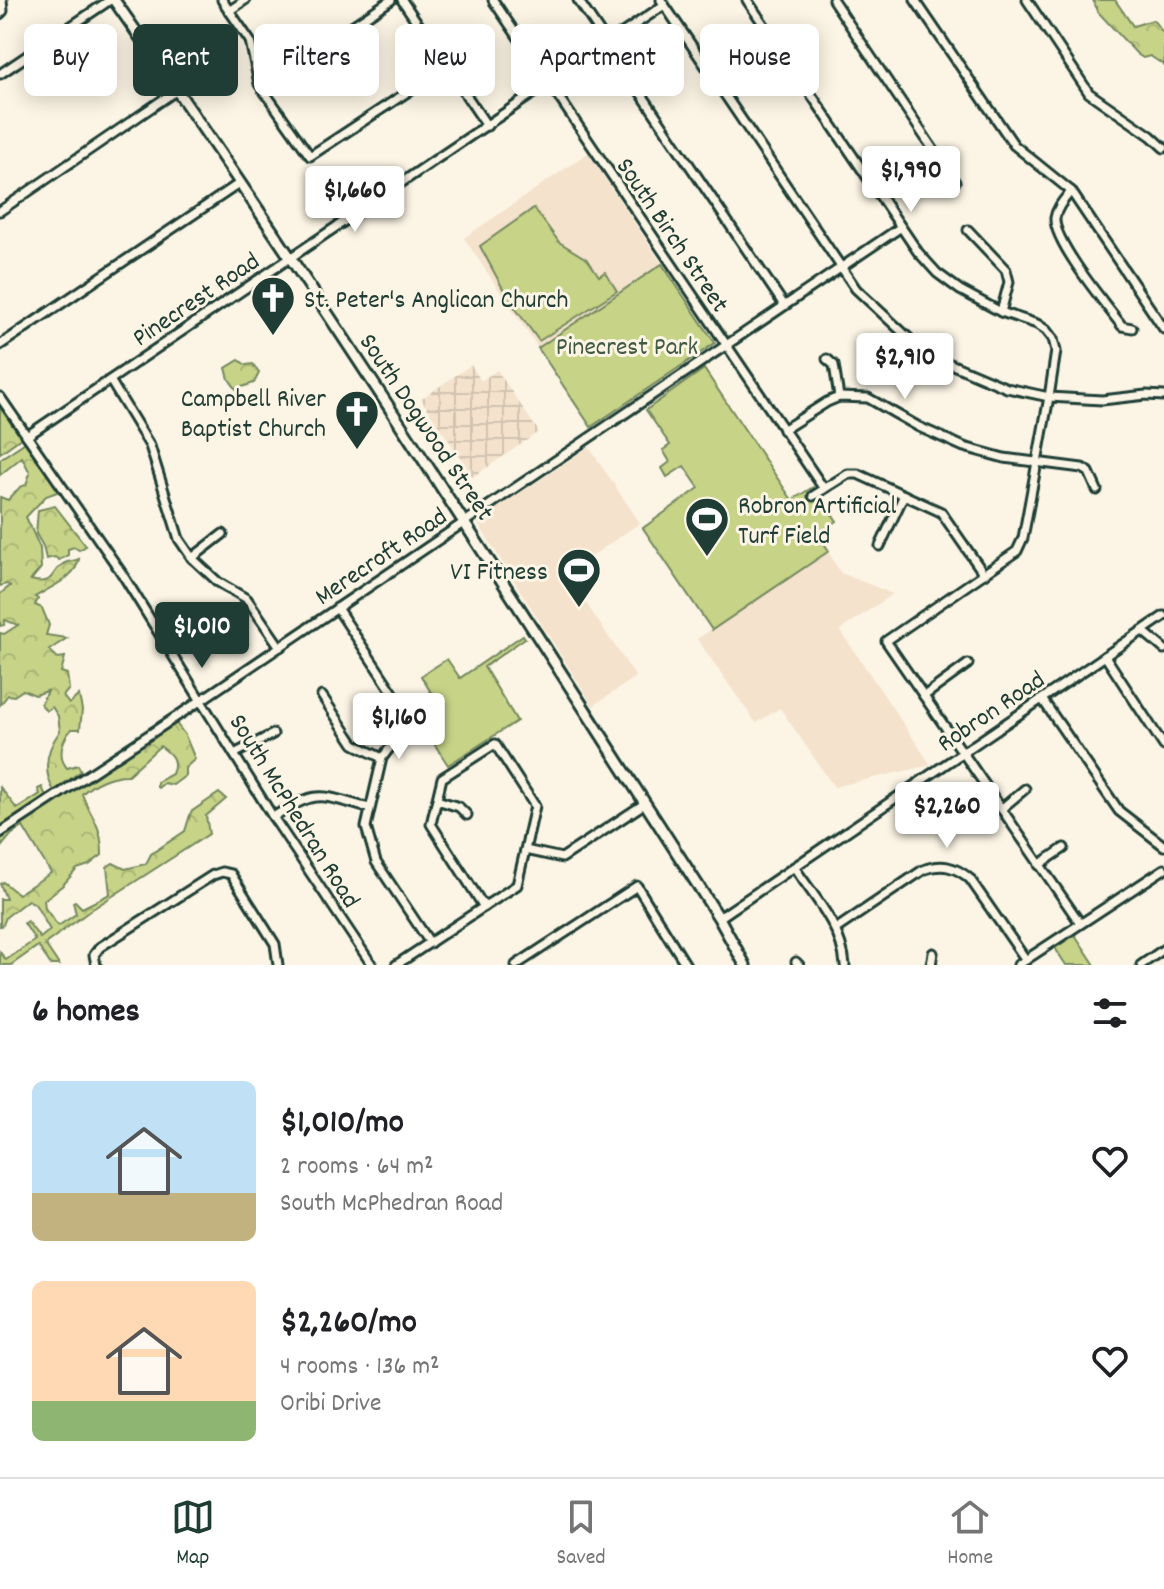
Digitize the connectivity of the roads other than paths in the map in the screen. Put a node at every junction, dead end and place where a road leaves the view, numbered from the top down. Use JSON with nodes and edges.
{"nodes":[{"id":1,"x":2,"y":0,"type":"edge"},
{"id":2,"x":112,"y":0,"type":"edge"},
{"id":3,"x":222,"y":0,"type":"edge"},
{"id":4,"x":245,"y":0,"type":"edge"},
{"id":5,"x":391,"y":0,"type":"edge"},
{"id":6,"x":402,"y":0,"type":"edge"},
{"id":7,"x":493,"y":0,"type":"edge"},
{"id":8,"x":578,"y":0,"type":"edge"},
{"id":9,"x":747,"y":0,"type":"edge"},
{"id":10,"x":833,"y":0,"type":"edge"},
{"id":11,"x":915,"y":0,"type":"edge"},
{"id":12,"x":1027,"y":0,"type":"edge"},
{"id":13,"x":662,"y":3,"type":"edge"},
{"id":14,"x":229,"y":11,"type":"junction"},
{"id":15,"x":0,"y":14,"type":"edge"},
{"id":16,"x":355,"y":24,"type":"edge"},
{"id":17,"x":418,"y":24,"type":"edge"},
{"id":18,"x":594,"y":24,"type":"edge"},
{"id":19,"x":634,"y":24,"type":"edge"},
{"id":20,"x":511,"y":27,"type":"edge"},
{"id":21,"x":133,"y":29,"type":"edge"},
{"id":22,"x":0,"y":74,"type":"edge"},
{"id":23,"x":168,"y":96,"type":"edge"},
{"id":24,"x":181,"y":96,"type":"edge"},
{"id":25,"x":401,"y":96,"type":"edge"},
{"id":26,"x":467,"y":96,"type":"edge"},
{"id":27,"x":531,"y":96,"type":"edge"},
{"id":28,"x":556,"y":96,"type":"edge"},
{"id":29,"x":642,"y":96,"type":"edge"},
{"id":30,"x":487,"y":126,"type":"junction"},
{"id":31,"x":1164,"y":148,"type":"edge"},
{"id":32,"x":955,"y":182,"type":"dead end"},
{"id":33,"x":240,"y":183,"type":"junction"},
{"id":34,"x":1071,"y":191,"type":"junction"},
{"id":35,"x":0,"y":211,"type":"edge"},
{"id":36,"x":901,"y":227,"type":"junction"},
{"id":37,"x":968,"y":230,"type":"dead end"},
{"id":38,"x":291,"y":258,"type":"junction"},
{"id":39,"x":841,"y":267,"type":"junction"},
{"id":40,"x":784,"y":305,"type":"junction"},
{"id":41,"x":1001,"y":312,"type":"junction"},
{"id":42,"x":1132,"y":328,"type":"dead end"},
{"id":43,"x":1164,"y":328,"type":"edge"},
{"id":44,"x":0,"y":345,"type":"edge"},
{"id":45,"x":726,"y":345,"type":"junction"},
{"id":46,"x":827,"y":359,"type":"dead end"},
{"id":47,"x":110,"y":380,"type":"junction"},
{"id":48,"x":1164,"y":396,"type":"edge"},
{"id":49,"x":0,"y":397,"type":"edge"},
{"id":50,"x":839,"y":397,"type":"junction"},
{"id":51,"x":1049,"y":397,"type":"junction"},
{"id":52,"x":783,"y":430,"type":"junction"},
{"id":53,"x":27,"y":436,"type":"junction"},
{"id":54,"x":1037,"y":464,"type":"junction"},
{"id":55,"x":824,"y":489,"type":"junction"},
{"id":56,"x":1097,"y":490,"type":"dead end"},
{"id":57,"x":904,"y":495,"type":"junction"},
{"id":58,"x":813,"y":496,"type":"dead end"},
{"id":59,"x":465,"y":521,"type":"junction"},
{"id":60,"x":223,"y":534,"type":"dead end"},
{"id":61,"x":880,"y":546,"type":"dead end"},
{"id":62,"x":192,"y":558,"type":"junction"},
{"id":63,"x":984,"y":574,"type":"junction"},
{"id":64,"x":337,"y":608,"type":"junction"},
{"id":65,"x":1164,"y":616,"type":"edge"},
{"id":66,"x":1143,"y":631,"type":"junction"},
{"id":67,"x":280,"y":647,"type":"junction"},
{"id":68,"x":1164,"y":649,"type":"edge"},
{"id":69,"x":1105,"y":656,"type":"junction"},
{"id":70,"x":968,"y":664,"type":"dead end"},
{"id":71,"x":322,"y":696,"type":"dead end"},
{"id":72,"x":924,"y":696,"type":"junction"},
{"id":73,"x":202,"y":699,"type":"junction"},
{"id":74,"x":1042,"y":699,"type":"junction"},
{"id":75,"x":273,"y":734,"type":"dead end"},
{"id":76,"x":1164,"y":746,"type":"edge"},
{"id":77,"x":963,"y":753,"type":"junction"},
{"id":78,"x":234,"y":754,"type":"junction"},
{"id":79,"x":382,"y":758,"type":"junction"},
{"id":80,"x":1025,"y":789,"type":"dead end"},
{"id":81,"x":437,"y":800,"type":"junction"},
{"id":82,"x":644,"y":804,"type":"junction"},
{"id":83,"x":369,"y":808,"type":"junction"},
{"id":84,"x":1001,"y":809,"type":"junction"},
{"id":85,"x":467,"y":815,"type":"dead end"},
{"id":86,"x":273,"y":817,"type":"junction"},
{"id":87,"x":0,"y":833,"type":"edge"},
{"id":88,"x":1164,"y":846,"type":"edge"},
{"id":89,"x":1064,"y":848,"type":"dead end"},
{"id":90,"x":525,"y":850,"type":"junction"},
{"id":91,"x":949,"y":855,"type":"dead end"},
{"id":92,"x":1039,"y":865,"type":"junction"},
{"id":93,"x":947,"y":866,"type":"junction"},
{"id":94,"x":794,"y":867,"type":"junction"},
{"id":95,"x":1164,"y":869,"type":"edge"},
{"id":96,"x":484,"y":907,"type":"junction"},
{"id":97,"x":719,"y":918,"type":"junction"},
{"id":98,"x":1080,"y":923,"type":"junction"},
{"id":99,"x":836,"y":929,"type":"junction"},
{"id":100,"x":430,"y":943,"type":"junction"},
{"id":101,"x":1164,"y":949,"type":"edge"},
{"id":102,"x":933,"y":953,"type":"dead end"},
{"id":103,"x":1026,"y":960,"type":"junction"},
{"id":104,"x":526,"y":962,"type":"edge"},
{"id":105,"x":96,"y":965,"type":"edge"},
{"id":106,"x":278,"y":965,"type":"edge"},
{"id":107,"x":372,"y":965,"type":"edge"},
{"id":108,"x":396,"y":965,"type":"edge"},
{"id":109,"x":516,"y":965,"type":"edge"},
{"id":110,"x":686,"y":965,"type":"edge"},
{"id":111,"x":745,"y":965,"type":"edge"},
{"id":112,"x":845,"y":965,"type":"edge"},
{"id":113,"x":931,"y":965,"type":"edge"},
{"id":114,"x":1018,"y":965,"type":"edge"},
{"id":115,"x":1141,"y":965,"type":"edge"}],
"edges":[{"from":1,"to":15,"type":"street"},
{"from":2,"to":21,"type":"main road","name":"South Dogwood Street"},
{"from":2,"to":22,"type":"street"},
{"from":3,"to":14,"type":"street"},
{"from":4,"to":14,"type":"street"},
{"from":5,"to":16,"type":"street"},
{"from":6,"to":17,"type":"street"},
{"from":7,"to":20,"type":"street","name":"South Birch Street"},
{"from":8,"to":18,"type":"street"},
{"from":9,"to":36,"type":"street"},
{"from":10,"to":32,"type":"street"},
{"from":11,"to":34,"type":"street"},
{"from":12,"to":31,"type":"street"},
{"from":13,"to":19,"type":"street","name":"Pinecrest Road"},
{"from":13,"to":39,"type":"street"},
{"from":14,"to":25,"type":"street"},
{"from":23,"to":35,"type":"street"},
{"from":24,"to":33,"type":"main road","name":"South Dogwood Street"},
{"from":26,"to":30,"type":"street"},
{"from":27,"to":30,"type":"street","name":"Pinecrest Road"},
{"from":28,"to":45,"type":"street","name":"South Birch Street"},
{"from":29,"to":40,"type":"street"},
{"from":30,"to":38,"type":"street","name":"Pinecrest Road"},
{"from":33,"to":38,"type":"main road","name":"South Dogwood Street"},
{"from":33,"to":44,"type":"street"},
{"from":34,"to":42,"type":"street"},
{"from":34,"to":43,"type":"street"},
{"from":36,"to":39,"type":"street","name":"Merecroft Road"},
{"from":36,"to":41,"type":"street"},
{"from":37,"to":41,"type":"street"},
{"from":38,"to":47,"type":"street","name":"Pinecrest Road"},
{"from":38,"to":59,"type":"main road","name":"South Dogwood Street"},
{"from":39,"to":40,"type":"street","name":"Merecroft Road"},
{"from":39,"to":51,"type":"street"},
{"from":40,"to":45,"type":"street","name":"Merecroft Road"},
{"from":41,"to":51,"type":"street"},
{"from":45,"to":52,"type":"street","name":"South Birch Street"},
{"from":45,"to":59,"type":"street","name":"Merecroft Road"},
{"from":46,"to":50,"type":"street"},
{"from":47,"to":53,"type":"street","name":"Pinecrest Road"},
{"from":47,"to":62,"type":"street"},
{"from":48,"to":51,"type":"street"},
{"from":49,"to":53,"type":"street","name":"South McPhedran Road"},
{"from":50,"to":52,"type":"street"},
{"from":50,"to":54,"type":"street"},
{"from":51,"to":54,"type":"street"},
{"from":52,"to":55,"type":"street","name":"South Birch Street"},
{"from":53,"to":73,"type":"street","name":"South McPhedran Road"},
{"from":54,"to":56,"type":"street"},
{"from":54,"to":63,"type":"street"},
{"from":55,"to":57,"type":"street"},
{"from":55,"to":58,"type":"street"},
{"from":57,"to":61,"type":"street"},
{"from":57,"to":63,"type":"street"},
{"from":59,"to":64,"type":"street","name":"Merecroft Road"},
{"from":59,"to":82,"type":"main road","name":"South Dogwood Street"},
{"from":60,"to":62,"type":"street"},
{"from":62,"to":67,"type":"street"},
{"from":63,"to":72,"type":"street"},
{"from":64,"to":67,"type":"street","name":"Merecroft Road"},
{"from":64,"to":79,"type":"street"},
{"from":65,"to":66,"type":"street","name":"Robron Road"},
{"from":66,"to":68,"type":"street"},
{"from":66,"to":69,"type":"street","name":"Robron Road"},
{"from":67,"to":73,"type":"street","name":"Merecroft Road"},
{"from":69,"to":74,"type":"street","name":"Robron Road"},
{"from":69,"to":76,"type":"street"},
{"from":70,"to":72,"type":"street"},
{"from":71,"to":79,"type":"street"},
{"from":72,"to":77,"type":"street"},
{"from":73,"to":78,"type":"street","name":"South McPhedran Road"},
{"from":73,"to":87,"type":"street","name":"Merecroft Road"},
{"from":74,"to":77,"type":"street","name":"Robron Road"},
{"from":74,"to":88,"type":"street"},
{"from":75,"to":78,"type":"street"},
{"from":77,"to":84,"type":"street"},
{"from":77,"to":94,"type":"street","name":"Robron Road"},
{"from":78,"to":86,"type":"street","name":"South McPhedran Road"},
{"from":79,"to":83,"type":"street"},
{"from":80,"to":84,"type":"street"},
{"from":81,"to":85,"type":"street"},
{"from":81,"to":90,"type":"street"},
{"from":81,"to":96,"type":"street"},
{"from":82,"to":90,"type":"street"},
{"from":82,"to":97,"type":"main road","name":"South Dogwood Street"},
{"from":83,"to":86,"type":"street"},
{"from":83,"to":100,"type":"street"},
{"from":84,"to":92,"type":"street"},
{"from":86,"to":107,"type":"street","name":"South McPhedran Road"},
{"from":89,"to":92,"type":"street"},
{"from":90,"to":96,"type":"street"},
{"from":91,"to":93,"type":"street"},
{"from":92,"to":98,"type":"street"},
{"from":93,"to":99,"type":"street"},
{"from":93,"to":103,"type":"street"},
{"from":94,"to":97,"type":"street","name":"Robron Road"},
{"from":94,"to":99,"type":"street"},
{"from":95,"to":98,"type":"street"},
{"from":96,"to":100,"type":"street"},
{"from":97,"to":111,"type":"main road","name":"South Dogwood Street"},
{"from":98,"to":103,"type":"street"},
{"from":99,"to":112,"type":"street"},
{"from":100,"to":108,"type":"street"},
{"from":101,"to":115,"type":"street"},
{"from":102,"to":113,"type":"street"},
{"from":103,"to":114,"type":"street"},
{"from":104,"to":109,"type":"street"},
{"from":104,"to":110,"type":"street"},
{"from":105,"to":106,"type":"street"}]}
